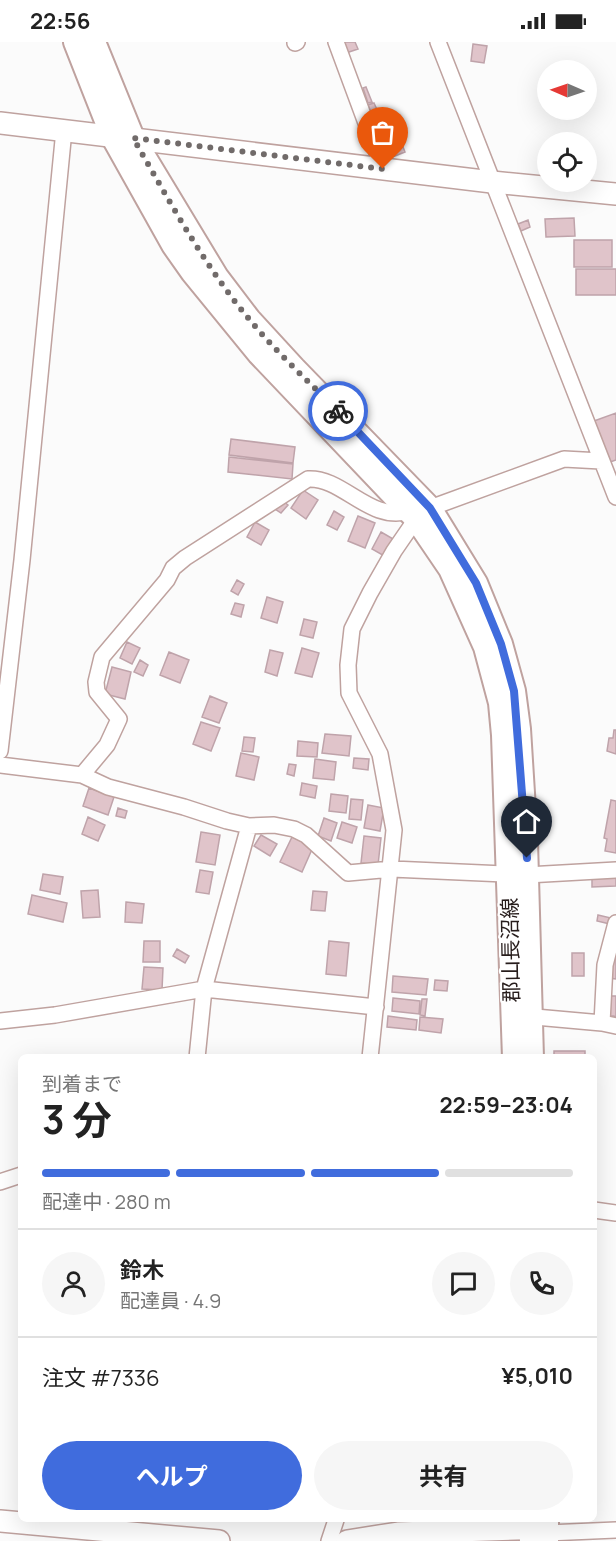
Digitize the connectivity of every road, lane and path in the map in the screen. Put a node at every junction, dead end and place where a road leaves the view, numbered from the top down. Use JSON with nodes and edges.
{"nodes":[{"id":1,"x":75,"y":42,"type":"edge"},
{"id":2,"x":94,"y":42,"type":"edge"},
{"id":3,"x":336,"y":42,"type":"edge"},
{"id":4,"x":438,"y":42,"type":"edge"},
{"id":5,"x":0,"y":123,"type":"edge"},
{"id":6,"x":64,"y":130,"type":"junction"},
{"id":7,"x":122,"y":137,"type":"junction"},
{"id":8,"x":383,"y":169,"type":"junction"},
{"id":9,"x":492,"y":182,"type":"junction"},
{"id":10,"x":616,"y":194,"type":"edge"},
{"id":11,"x":608,"y":468,"type":"edge"},
{"id":12,"x":616,"y":496,"type":"edge"},
{"id":13,"x":419,"y":513,"type":"junction"},
{"id":14,"x":0,"y":751,"type":"edge"},
{"id":15,"x":0,"y":765,"type":"edge"},
{"id":16,"x":82,"y":775,"type":"junction"},
{"id":17,"x":249,"y":826,"type":"junction"},
{"id":18,"x":392,"y":869,"type":"junction"},
{"id":19,"x":616,"y":870,"type":"edge"},
{"id":20,"x":518,"y":875,"type":"junction"},
{"id":21,"x":616,"y":923,"type":"edge"},
{"id":22,"x":204,"y":989,"type":"junction"},
{"id":23,"x":376,"y":1007,"type":"junction"},
{"id":24,"x":521,"y":1016,"type":"junction"},
{"id":25,"x":0,"y":1021,"type":"edge"},
{"id":26,"x":609,"y":1024,"type":"edge"},
{"id":27,"x":197,"y":1054,"type":"edge"},
{"id":28,"x":370,"y":1054,"type":"edge"},
{"id":29,"x":515,"y":1054,"type":"edge"},
{"id":30,"x":531,"y":1054,"type":"edge"},
{"id":31,"x":18,"y":1176,"type":"edge"},
{"id":32,"x":0,"y":1182,"type":"edge"},
{"id":33,"x":597,"y":1210,"type":"edge"},
{"id":34,"x":616,"y":1212,"type":"edge"},
{"id":35,"x":0,"y":1521,"type":"edge"},
{"id":36,"x":18,"y":1522,"type":"edge"},
{"id":37,"x":25,"y":1522,"type":"edge"},
{"id":38,"x":335,"y":1522,"type":"edge"},
{"id":39,"x":148,"y":1527,"type":"edge"},
{"id":40,"x":540,"y":1530,"type":"edge"},
{"id":41,"x":616,"y":1530,"type":"edge"},
{"id":42,"x":219,"y":1541,"type":"edge"},
{"id":43,"x":329,"y":1541,"type":"edge"},
{"id":44,"x":347,"y":1541,"type":"edge"}],
"edges":[{"from":1,"to":7,"type":"main road","name":"郡山長沼線"},
{"from":2,"to":7,"type":"main road","name":"郡山長沼線"},
{"from":3,"to":8,"type":"street"},
{"from":4,"to":9,"type":"street"},
{"from":5,"to":6,"type":"main road"},
{"from":6,"to":7,"type":"main road"},
{"from":6,"to":14,"type":"street"},
{"from":7,"to":8,"type":"main road"},
{"from":7,"to":13,"type":"main road","name":"郡山長沼線"},
{"from":8,"to":9,"type":"main road"},
{"from":9,"to":10,"type":"main road"},
{"from":9,"to":11,"type":"street"},
{"from":11,"to":12,"type":"street"},
{"from":11,"to":13,"type":"street"},
{"from":13,"to":16,"type":"street"},
{"from":13,"to":18,"type":"street"},
{"from":13,"to":20,"type":"main road","name":"郡山長沼線"},
{"from":15,"to":16,"type":"street"},
{"from":16,"to":17,"type":"street"},
{"from":17,"to":18,"type":"street"},
{"from":17,"to":22,"type":"street"},
{"from":18,"to":20,"type":"street"},
{"from":18,"to":23,"type":"street"},
{"from":19,"to":20,"type":"street"},
{"from":20,"to":24,"type":"main road","name":"郡山長沼線"},
{"from":21,"to":26,"type":"street"},
{"from":22,"to":23,"type":"street"},
{"from":22,"to":25,"type":"street"},
{"from":22,"to":27,"type":"street"},
{"from":23,"to":28,"type":"street"},
{"from":24,"to":26,"type":"street"},
{"from":24,"to":29,"type":"main road","name":"郡山長沼線"},
{"from":24,"to":30,"type":"main road","name":"郡山長沼線"},
{"from":31,"to":32,"type":"street"},
{"from":33,"to":34,"type":"street"},
{"from":35,"to":36,"type":"main road"},
{"from":37,"to":39,"type":"main road"},
{"from":38,"to":43,"type":"street"},
{"from":39,"to":42,"type":"main road"},
{"from":40,"to":41,"type":"street"},
{"from":40,"to":44,"type":"main road"}]}
